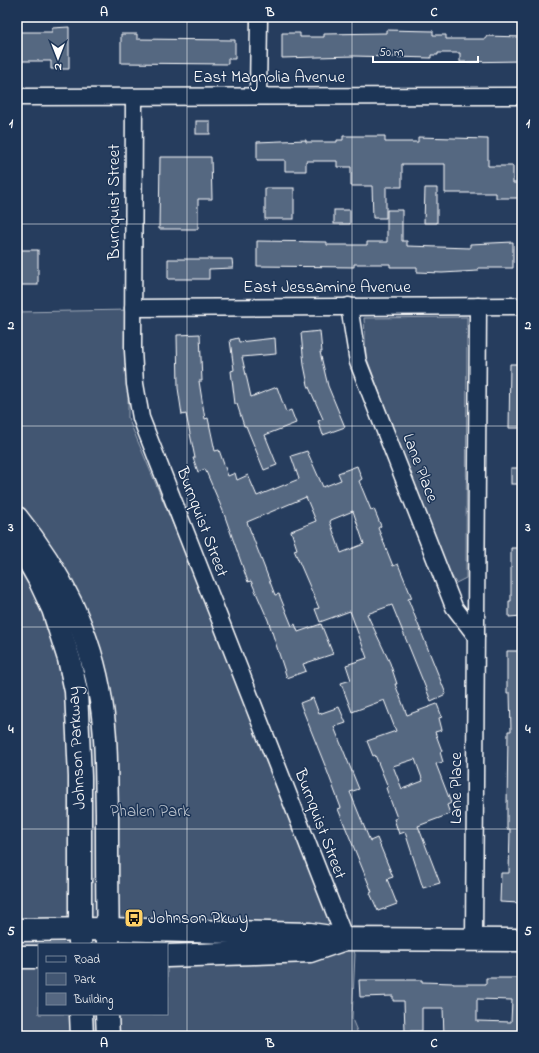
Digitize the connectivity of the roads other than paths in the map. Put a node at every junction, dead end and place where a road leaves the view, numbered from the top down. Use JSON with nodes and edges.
{"nodes":[{"id":1,"x":259,"y":17,"type":"edge"},
{"id":2,"x":258,"y":96,"type":"junction"},
{"id":3,"x":522,"y":96,"type":"edge"},
{"id":4,"x":134,"y":97,"type":"junction"},
{"id":5,"x":17,"y":98,"type":"edge"},
{"id":6,"x":349,"y":306,"type":"junction"},
{"id":7,"x":478,"y":306,"type":"junction"},
{"id":8,"x":522,"y":306,"type":"edge"},
{"id":9,"x":133,"y":308,"type":"junction"},
{"id":10,"x":17,"y":518,"type":"edge"},
{"id":11,"x":17,"y":540,"type":"edge"},
{"id":12,"x":476,"y":636,"type":"junction"},
{"id":13,"x":17,"y":930,"type":"edge"},
{"id":14,"x":80,"y":936,"type":"edge"},
{"id":15,"x":108,"y":936,"type":"edge"},
{"id":16,"x":345,"y":939,"type":"junction"},
{"id":17,"x":522,"y":940,"type":"edge"},
{"id":18,"x":474,"y":941,"type":"junction"},
{"id":19,"x":168,"y":956,"type":"edge"},
{"id":20,"x":17,"y":957,"type":"edge"},
{"id":21,"x":38,"y":957,"type":"edge"},
{"id":22,"x":81,"y":1015,"type":"edge"},
{"id":23,"x":107,"y":1015,"type":"edge"},
{"id":24,"x":82,"y":1036,"type":"edge"},
{"id":25,"x":108,"y":1036,"type":"edge"}],
"edges":[{"from":1,"to":2,"type":"street"},
{"from":2,"to":3,"type":"street","name":"East Magnolia Avenue"},
{"from":2,"to":4,"type":"street","name":"East Magnolia Avenue"},
{"from":4,"to":5,"type":"street","name":"East Magnolia Avenue"},
{"from":4,"to":9,"type":"street","name":"Burnquist Street"},
{"from":6,"to":7,"type":"street","name":"East Jessamine Avenue"},
{"from":6,"to":9,"type":"street","name":"East Jessamine Avenue"},
{"from":6,"to":12,"type":"street","name":"Lane Place"},
{"from":7,"to":8,"type":"street","name":"East Jessamine Avenue"},
{"from":7,"to":12,"type":"street","name":"Lane Place"},
{"from":9,"to":16,"type":"street","name":"Burnquist Street"},
{"from":10,"to":15,"type":"street","name":"Johnson Parkway"},
{"from":11,"to":14,"type":"street","name":"Johnson Parkway"},
{"from":12,"to":18,"type":"street","name":"Lane Place"},
{"from":13,"to":14,"type":"street"},
{"from":14,"to":15,"type":"street"},
{"from":15,"to":16,"type":"street"},
{"from":16,"to":18,"type":"street"},
{"from":16,"to":19,"type":"street"},
{"from":17,"to":18,"type":"street"},
{"from":20,"to":21,"type":"street"},
{"from":22,"to":24,"type":"street"},
{"from":23,"to":25,"type":"street"}]}
